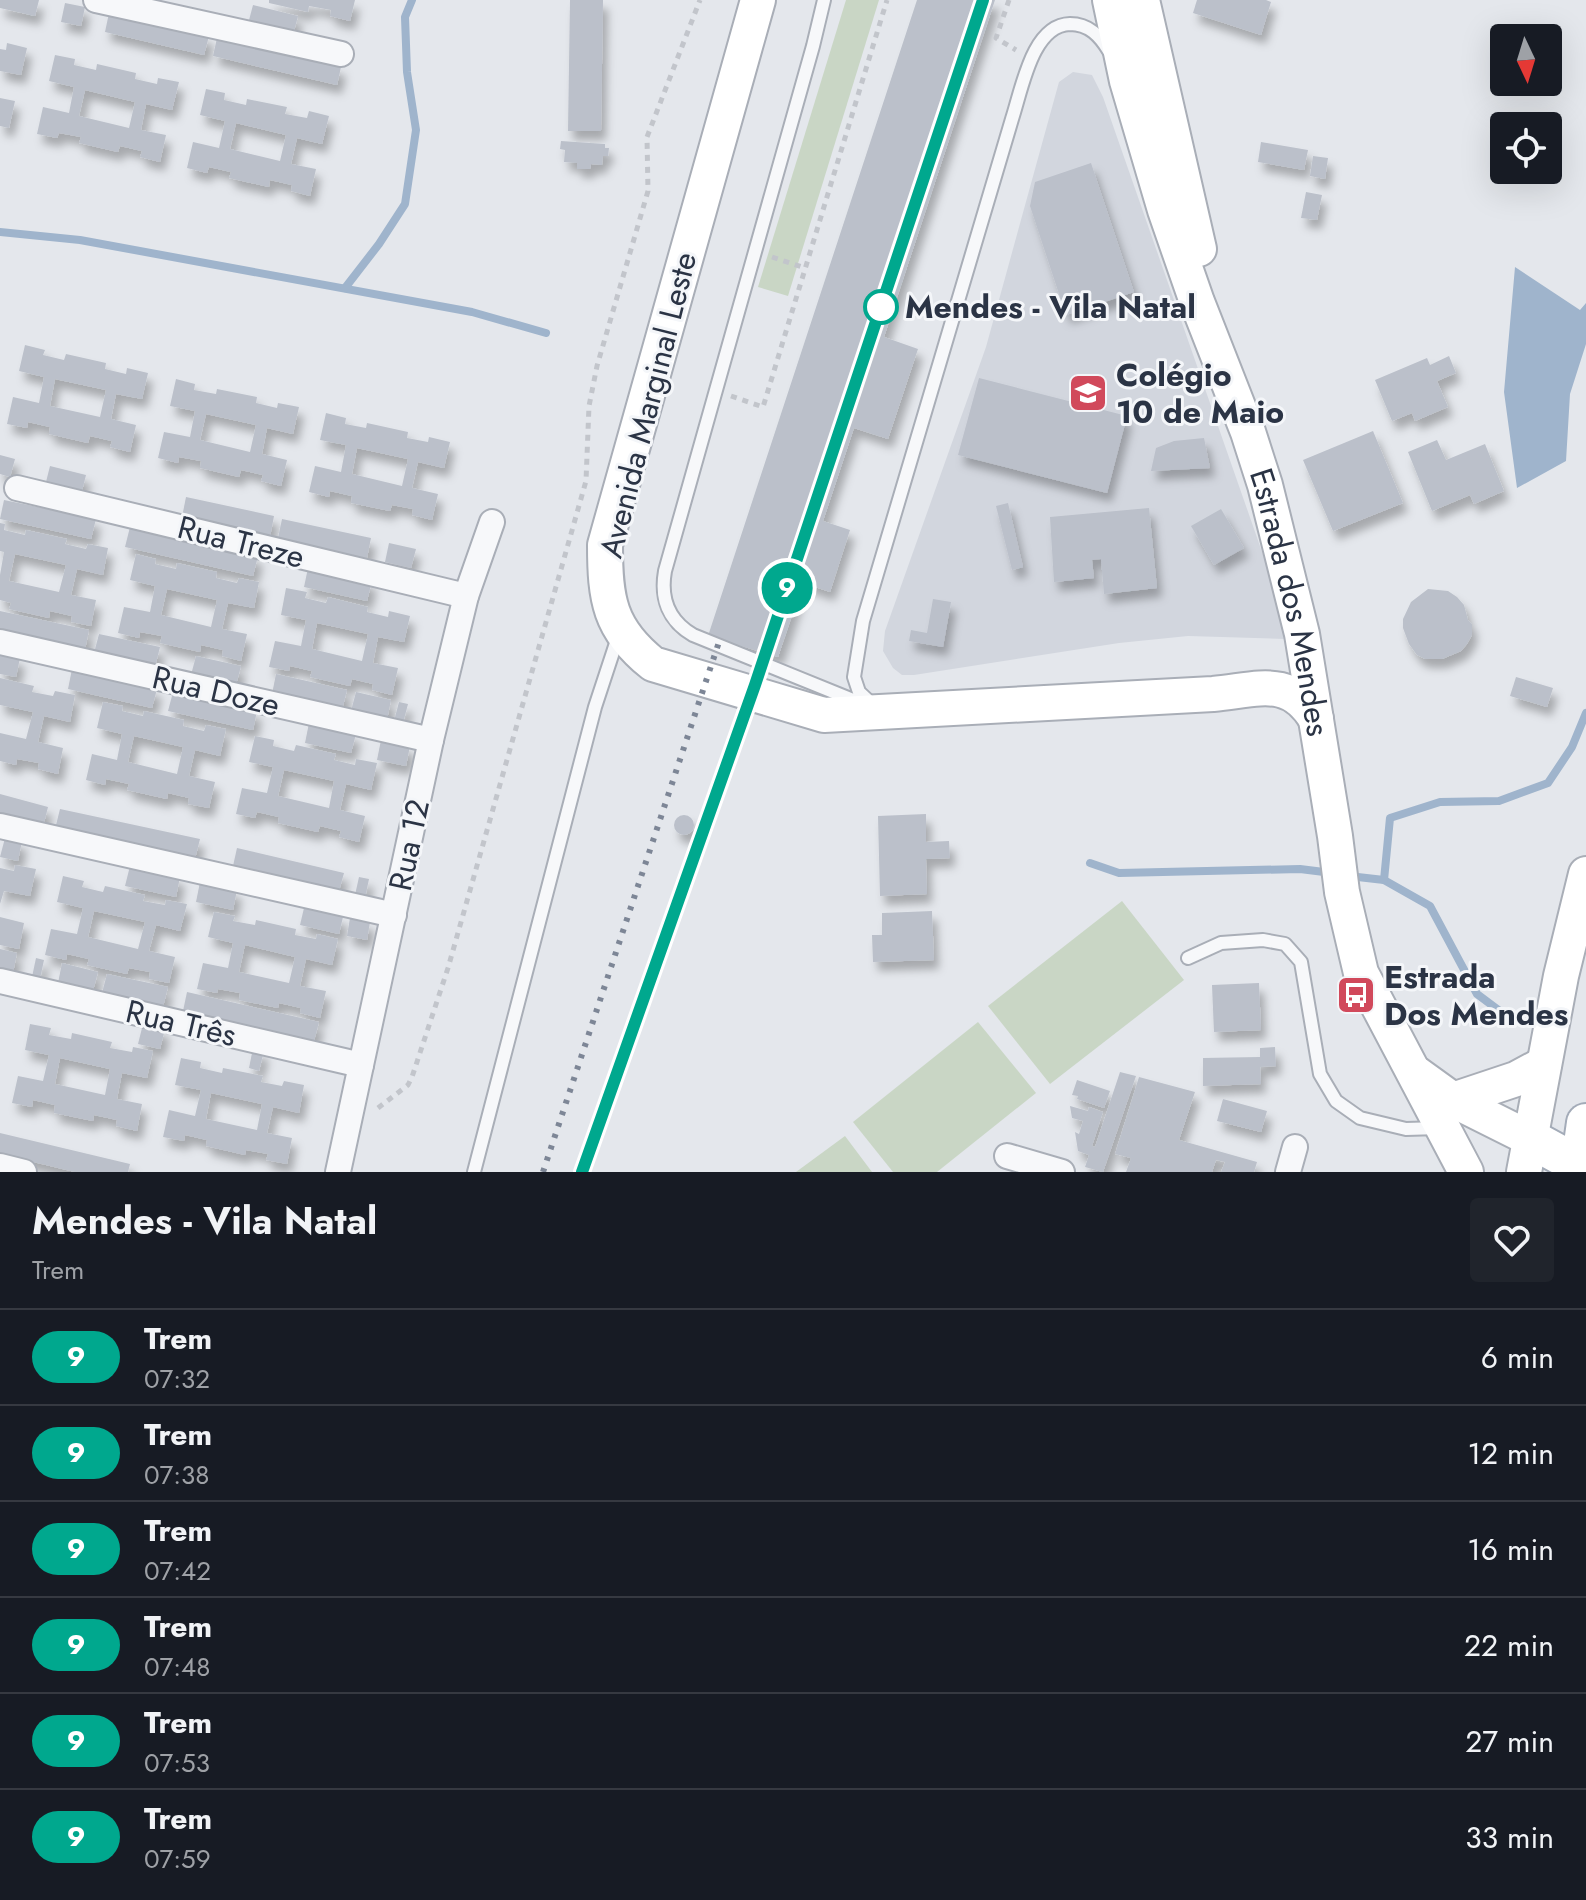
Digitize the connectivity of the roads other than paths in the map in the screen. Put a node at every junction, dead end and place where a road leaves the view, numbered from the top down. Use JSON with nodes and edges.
{"nodes":[{"id":1,"x":96,"y":0,"type":"edge"},
{"id":2,"x":758,"y":0,"type":"edge"},
{"id":3,"x":824,"y":0,"type":"edge"},
{"id":4,"x":1110,"y":0,"type":"edge"},
{"id":5,"x":1142,"y":0,"type":"edge"},
{"id":6,"x":341,"y":54,"type":"dead end"},
{"id":7,"x":1127,"y":81,"type":"junction"},
{"id":8,"x":1227,"y":374,"type":"junction"},
{"id":9,"x":17,"y":488,"type":"dead end"},
{"id":10,"x":492,"y":522,"type":"dead end"},
{"id":11,"x":466,"y":596,"type":"junction"},
{"id":12,"x":620,"y":631,"type":"junction"},
{"id":13,"x":0,"y":642,"type":"edge"},
{"id":14,"x":1303,"y":642,"type":"junction"},
{"id":15,"x":1274,"y":688,"type":"junction"},
{"id":16,"x":880,"y":710,"type":"junction"},
{"id":17,"x":1316,"y":719,"type":"junction"},
{"id":18,"x":431,"y":740,"type":"junction"},
{"id":19,"x":0,"y":826,"type":"edge"},
{"id":20,"x":1586,"y":874,"type":"edge"},
{"id":21,"x":394,"y":915,"type":"junction"},
{"id":22,"x":1188,"y":958,"type":"dead end"},
{"id":23,"x":0,"y":981,"type":"edge"},
{"id":24,"x":1544,"y":1064,"type":"junction"},
{"id":25,"x":361,"y":1065,"type":"junction"},
{"id":26,"x":1448,"y":1114,"type":"junction"},
{"id":27,"x":1586,"y":1123,"type":"edge"},
{"id":28,"x":1295,"y":1147,"type":"dead end"},
{"id":29,"x":1007,"y":1156,"type":"dead end"},
{"id":30,"x":1527,"y":1156,"type":"edge"},
{"id":31,"x":0,"y":1166,"type":"edge"},
{"id":32,"x":1581,"y":1169,"type":"edge"},
{"id":33,"x":24,"y":1172,"type":"edge"},
{"id":34,"x":338,"y":1172,"type":"edge"},
{"id":35,"x":474,"y":1172,"type":"edge"},
{"id":36,"x":1062,"y":1172,"type":"edge"},
{"id":37,"x":1288,"y":1172,"type":"edge"},
{"id":38,"x":1466,"y":1172,"type":"edge"}],
"edges":[{"from":1,"to":6,"type":"street"},
{"from":2,"to":12,"type":"street","name":"Avenida Marginal Leste"},
{"from":3,"to":16,"type":"lane","name":"Avenida Marginal Leste"},
{"from":4,"to":7,"type":"street","name":"Estrada dos Mendes"},
{"from":5,"to":8,"type":"street"},
{"from":7,"to":8,"type":"street","name":"Estrada dos Mendes"},
{"from":7,"to":16,"type":"lane"},
{"from":8,"to":14,"type":"street","name":"Estrada dos Mendes"},
{"from":9,"to":11,"type":"street","name":"Rua Treze"},
{"from":10,"to":11,"type":"street","name":"Rua 12"},
{"from":11,"to":18,"type":"street","name":"Rua 12"},
{"from":12,"to":16,"type":"street","name":"Avenida Marginal Leste"},
{"from":12,"to":35,"type":"lane"},
{"from":13,"to":18,"type":"street","name":"Rua Doze"},
{"from":14,"to":15,"type":"street"},
{"from":14,"to":17,"type":"street","name":"Estrada dos Mendes"},
{"from":15,"to":16,"type":"street","name":"Avenida Marginal Leste"},
{"from":15,"to":17,"type":"street"},
{"from":17,"to":26,"type":"street","name":"Estrada dos Mendes"},
{"from":18,"to":21,"type":"street","name":"Rua 12"},
{"from":19,"to":21,"type":"street"},
{"from":20,"to":24,"type":"street"},
{"from":21,"to":25,"type":"street","name":"Rua 12"},
{"from":22,"to":26,"type":"lane"},
{"from":23,"to":25,"type":"street","name":"Rua Três"},
{"from":24,"to":26,"type":"street"},
{"from":24,"to":30,"type":"street"},
{"from":25,"to":34,"type":"street","name":"Rua 12"},
{"from":26,"to":30,"type":"street"},
{"from":26,"to":38,"type":"street","name":"Estrada dos Mendes"},
{"from":27,"to":32,"type":"main road"},
{"from":28,"to":37,"type":"street"},
{"from":29,"to":36,"type":"street"},
{"from":30,"to":32,"type":"main road"},
{"from":31,"to":33,"type":"street"}]}
